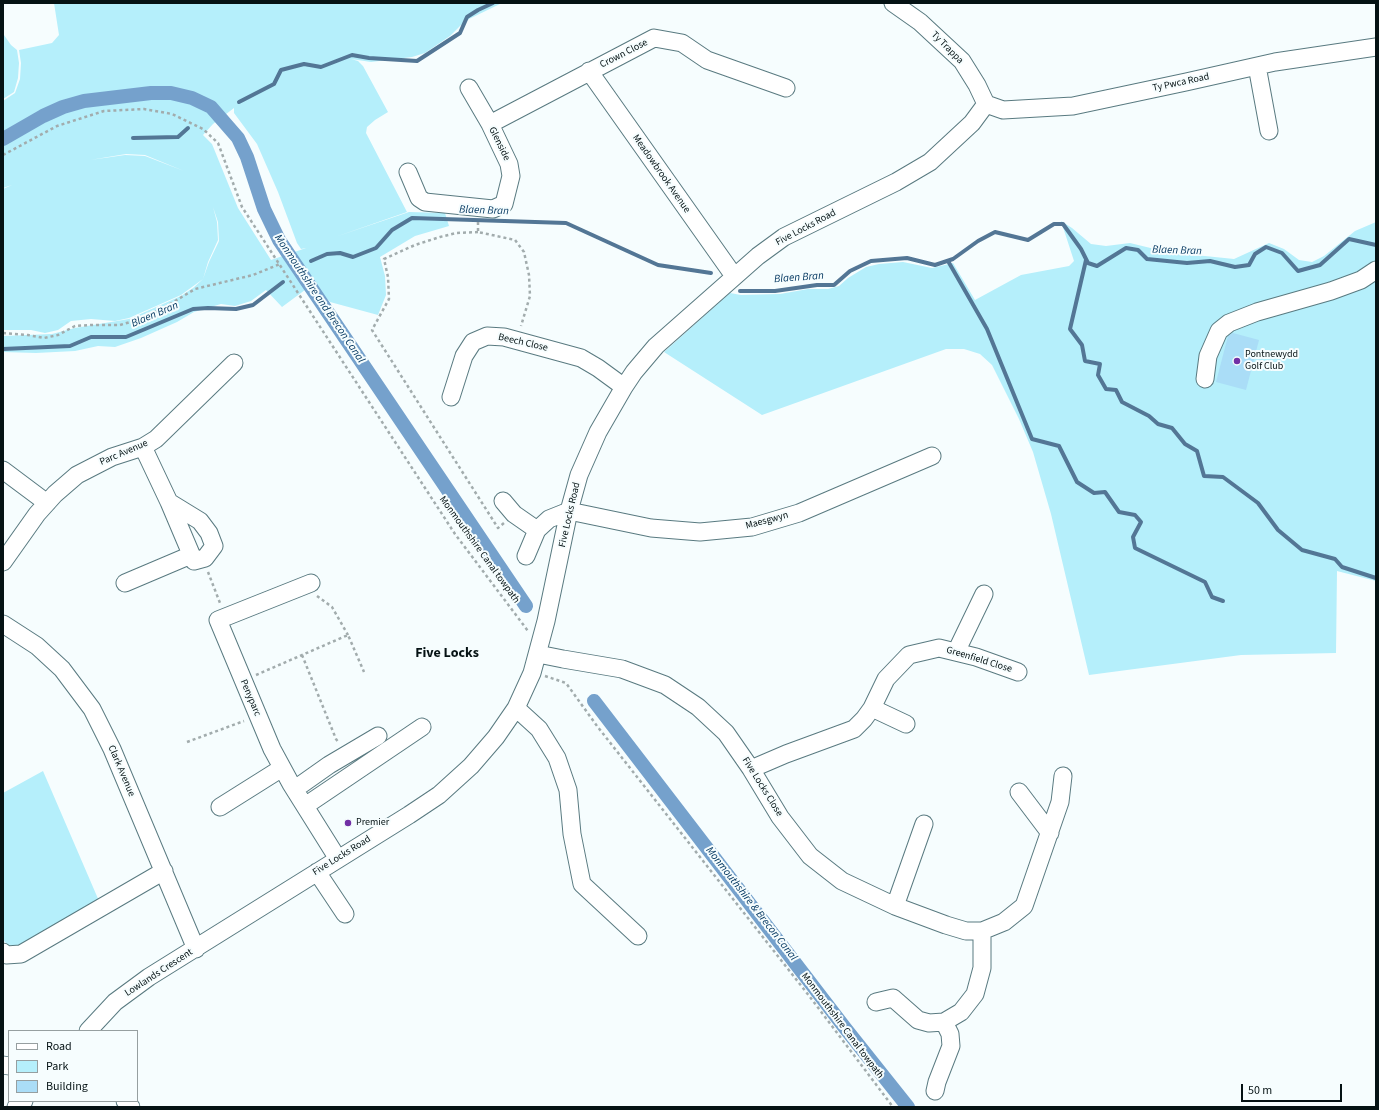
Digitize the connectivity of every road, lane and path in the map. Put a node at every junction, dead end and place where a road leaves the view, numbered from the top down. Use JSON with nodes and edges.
{"nodes":[{"id":1,"x":893,"y":3,"type":"edge"},
{"id":2,"x":1376,"y":47,"type":"edge"},
{"id":3,"x":1257,"y":66,"type":"junction"},
{"id":4,"x":589,"y":71,"type":"junction"},
{"id":5,"x":469,"y":88,"type":"dead end"},
{"id":6,"x":786,"y":88,"type":"dead end"},
{"id":7,"x":986,"y":104,"type":"junction"},
{"id":8,"x":490,"y":124,"type":"junction"},
{"id":9,"x":1269,"y":131,"type":"dead end"},
{"id":10,"x":3,"y":155,"type":"edge"},
{"id":11,"x":408,"y":172,"type":"dead end"},
{"id":12,"x":478,"y":225,"type":"dead end"},
{"id":13,"x":478,"y":232,"type":"junction"},
{"id":14,"x":280,"y":264,"type":"junction"},
{"id":15,"x":1376,"y":270,"type":"edge"},
{"id":16,"x":734,"y":276,"type":"junction"},
{"id":17,"x":3,"y":333,"type":"edge"},
{"id":18,"x":516,"y":340,"type":"junction"},
{"id":19,"x":234,"y":363,"type":"dead end"},
{"id":20,"x":1204,"y":379,"type":"dead end"},
{"id":21,"x":624,"y":387,"type":"junction"},
{"id":22,"x":451,"y":396,"type":"dead end"},
{"id":23,"x":143,"y":447,"type":"junction"},
{"id":24,"x":932,"y":456,"type":"dead end"},
{"id":25,"x":3,"y":470,"type":"edge"},
{"id":26,"x":503,"y":501,"type":"dead end"},
{"id":27,"x":169,"y":502,"type":"junction"},
{"id":28,"x":47,"y":503,"type":"junction"},
{"id":29,"x":569,"y":511,"type":"junction"},
{"id":30,"x":514,"y":514,"type":"junction"},
{"id":31,"x":537,"y":530,"type":"junction"},
{"id":32,"x":526,"y":556,"type":"dead end"},
{"id":33,"x":197,"y":557,"type":"junction"},
{"id":34,"x":3,"y":562,"type":"edge"},
{"id":35,"x":125,"y":583,"type":"dead end"},
{"id":36,"x":308,"y":584,"type":"joint"},
{"id":37,"x":984,"y":594,"type":"dead end"},
{"id":38,"x":225,"y":617,"type":"junction"},
{"id":39,"x":3,"y":624,"type":"edge"},
{"id":40,"x":348,"y":635,"type":"junction"},
{"id":41,"x":531,"y":635,"type":"dead end"},
{"id":42,"x":956,"y":652,"type":"junction"},
{"id":43,"x":538,"y":654,"type":"junction"},
{"id":44,"x":302,"y":655,"type":"junction"},
{"id":45,"x":364,"y":672,"type":"dead end"},
{"id":46,"x":1018,"y":672,"type":"dead end"},
{"id":47,"x":532,"y":673,"type":"junction"},
{"id":48,"x":243,"y":680,"type":"junction"},
{"id":49,"x":516,"y":708,"type":"junction"},
{"id":50,"x":872,"y":708,"type":"junction"},
{"id":51,"x":258,"y":715,"type":"junction"},
{"id":52,"x":906,"y":724,"type":"dead end"},
{"id":53,"x":422,"y":727,"type":"dead end"},
{"id":54,"x":378,"y":736,"type":"dead end"},
{"id":55,"x":187,"y":742,"type":"dead end"},
{"id":56,"x":349,"y":753,"type":"junction"},
{"id":57,"x":282,"y":768,"type":"junction"},
{"id":58,"x":751,"y":769,"type":"junction"},
{"id":59,"x":1063,"y":776,"type":"dead end"},
{"id":60,"x":295,"y":789,"type":"junction"},
{"id":61,"x":1019,"y":792,"type":"dead end"},
{"id":62,"x":305,"y":806,"type":"junction"},
{"id":63,"x":220,"y":807,"type":"dead end"},
{"id":64,"x":924,"y":824,"type":"dead end"},
{"id":65,"x":1050,"y":833,"type":"junction"},
{"id":66,"x":338,"y":859,"type":"junction"},
{"id":67,"x":164,"y":871,"type":"junction"},
{"id":68,"x":317,"y":872,"type":"junction"},
{"id":69,"x":895,"y":906,"type":"junction"},
{"id":70,"x":345,"y":914,"type":"dead end"},
{"id":71,"x":982,"y":931,"type":"junction"},
{"id":72,"x":638,"y":936,"type":"dead end"},
{"id":73,"x":196,"y":949,"type":"junction"},
{"id":74,"x":3,"y":952,"type":"edge"},
{"id":75,"x":876,"y":1002,"type":"dead end"},
{"id":76,"x":944,"y":1022,"type":"junction"},
{"id":77,"x":89,"y":1030,"type":"edge"},
{"id":78,"x":935,"y":1091,"type":"dead end"},
{"id":79,"x":893,"y":1107,"type":"edge"}],
"edges":[{"from":1,"to":7,"type":"street","name":"Ty Trappa"},
{"from":2,"to":3,"type":"street","name":"Ty Pwca Road"},
{"from":3,"to":7,"type":"street","name":"Ty Pwca Road"},
{"from":3,"to":9,"type":"street"},
{"from":4,"to":6,"type":"street","name":"Crown Close"},
{"from":4,"to":8,"type":"street","name":"Crown Close"},
{"from":4,"to":16,"type":"street","name":"Meadowbrook Avenue"},
{"from":5,"to":8,"type":"street","name":"Glenside"},
{"from":7,"to":16,"type":"street","name":"Five Locks Road"},
{"from":8,"to":11,"type":"street","name":"Glenside"},
{"from":10,"to":14,"type":"path","name":"Monmouthshire Canal towpath"},
{"from":12,"to":13,"type":"path"},
{"from":13,"to":18,"type":"path"},
{"from":13,"to":30,"type":"path"},
{"from":14,"to":17,"type":"path"},
{"from":14,"to":41,"type":"path","name":"Monmouthshire Canal towpath"},
{"from":15,"to":20,"type":"street"},
{"from":16,"to":21,"type":"street","name":"Five Locks Road"},
{"from":18,"to":21,"type":"street","name":"Beech Close"},
{"from":18,"to":22,"type":"street","name":"Beech Close"},
{"from":19,"to":23,"type":"street","name":"Parc Avenue"},
{"from":21,"to":29,"type":"street","name":"Five Locks Road"},
{"from":23,"to":27,"type":"street"},
{"from":23,"to":28,"type":"street","name":"Parc Avenue"},
{"from":24,"to":29,"type":"street","name":"Maesgwyn"},
{"from":25,"to":28,"type":"street"},
{"from":26,"to":30,"type":"street"},
{"from":27,"to":33,"type":"street"},
{"from":27,"to":33,"type":"street"},
{"from":28,"to":34,"type":"street","name":"Parc Avenue"},
{"from":29,"to":31,"type":"street"},
{"from":29,"to":43,"type":"street","name":"Five Locks Road"},
{"from":30,"to":31,"type":"street"},
{"from":31,"to":32,"type":"street"},
{"from":33,"to":35,"type":"street"},
{"from":33,"to":38,"type":"path"},
{"from":36,"to":38,"type":"street"},
{"from":36,"to":40,"type":"path"},
{"from":37,"to":42,"type":"street"},
{"from":38,"to":48,"type":"street","name":"Penyparc"},
{"from":39,"to":67,"type":"street","name":"Clark Avenue"},
{"from":40,"to":44,"type":"path"},
{"from":40,"to":45,"type":"path"},
{"from":42,"to":46,"type":"street","name":"Greenfield Close"},
{"from":42,"to":50,"type":"street","name":"Greenfield Close"},
{"from":43,"to":47,"type":"street","name":"Five Locks Road"},
{"from":43,"to":58,"type":"street","name":"Five Locks Close"},
{"from":44,"to":48,"type":"path"},
{"from":44,"to":56,"type":"path"},
{"from":47,"to":49,"type":"street","name":"Five Locks Road"},
{"from":47,"to":79,"type":"path","name":"Monmouthshire Canal towpath"},
{"from":48,"to":51,"type":"street","name":"Penyparc"},
{"from":49,"to":66,"type":"street","name":"Five Locks Road"},
{"from":49,"to":72,"type":"street"},
{"from":50,"to":52,"type":"street"},
{"from":50,"to":58,"type":"street","name":"Greenfield Close"},
{"from":51,"to":55,"type":"path"},
{"from":51,"to":57,"type":"street","name":"Penyparc"},
{"from":53,"to":62,"type":"street"},
{"from":54,"to":56,"type":"street"},
{"from":56,"to":60,"type":"street"},
{"from":57,"to":60,"type":"street","name":"Penyparc"},
{"from":57,"to":63,"type":"street"},
{"from":58,"to":69,"type":"street","name":"Five Locks Close"},
{"from":59,"to":65,"type":"street","name":"Five Locks Close"},
{"from":60,"to":62,"type":"street","name":"Penyparc"},
{"from":61,"to":65,"type":"street"},
{"from":62,"to":66,"type":"street","name":"Penyparc"},
{"from":64,"to":69,"type":"street"},
{"from":65,"to":71,"type":"street","name":"Five Locks Close"},
{"from":66,"to":68,"type":"street","name":"Five Locks Road"},
{"from":67,"to":73,"type":"street","name":"Clark Avenue"},
{"from":67,"to":74,"type":"street"},
{"from":68,"to":70,"type":"street"},
{"from":68,"to":73,"type":"street","name":"Five Locks Road"},
{"from":69,"to":71,"type":"street","name":"Five Locks Close"},
{"from":71,"to":76,"type":"street"},
{"from":73,"to":77,"type":"street","name":"Lowlands Crescent"},
{"from":75,"to":76,"type":"street"},
{"from":76,"to":78,"type":"street"}]}
